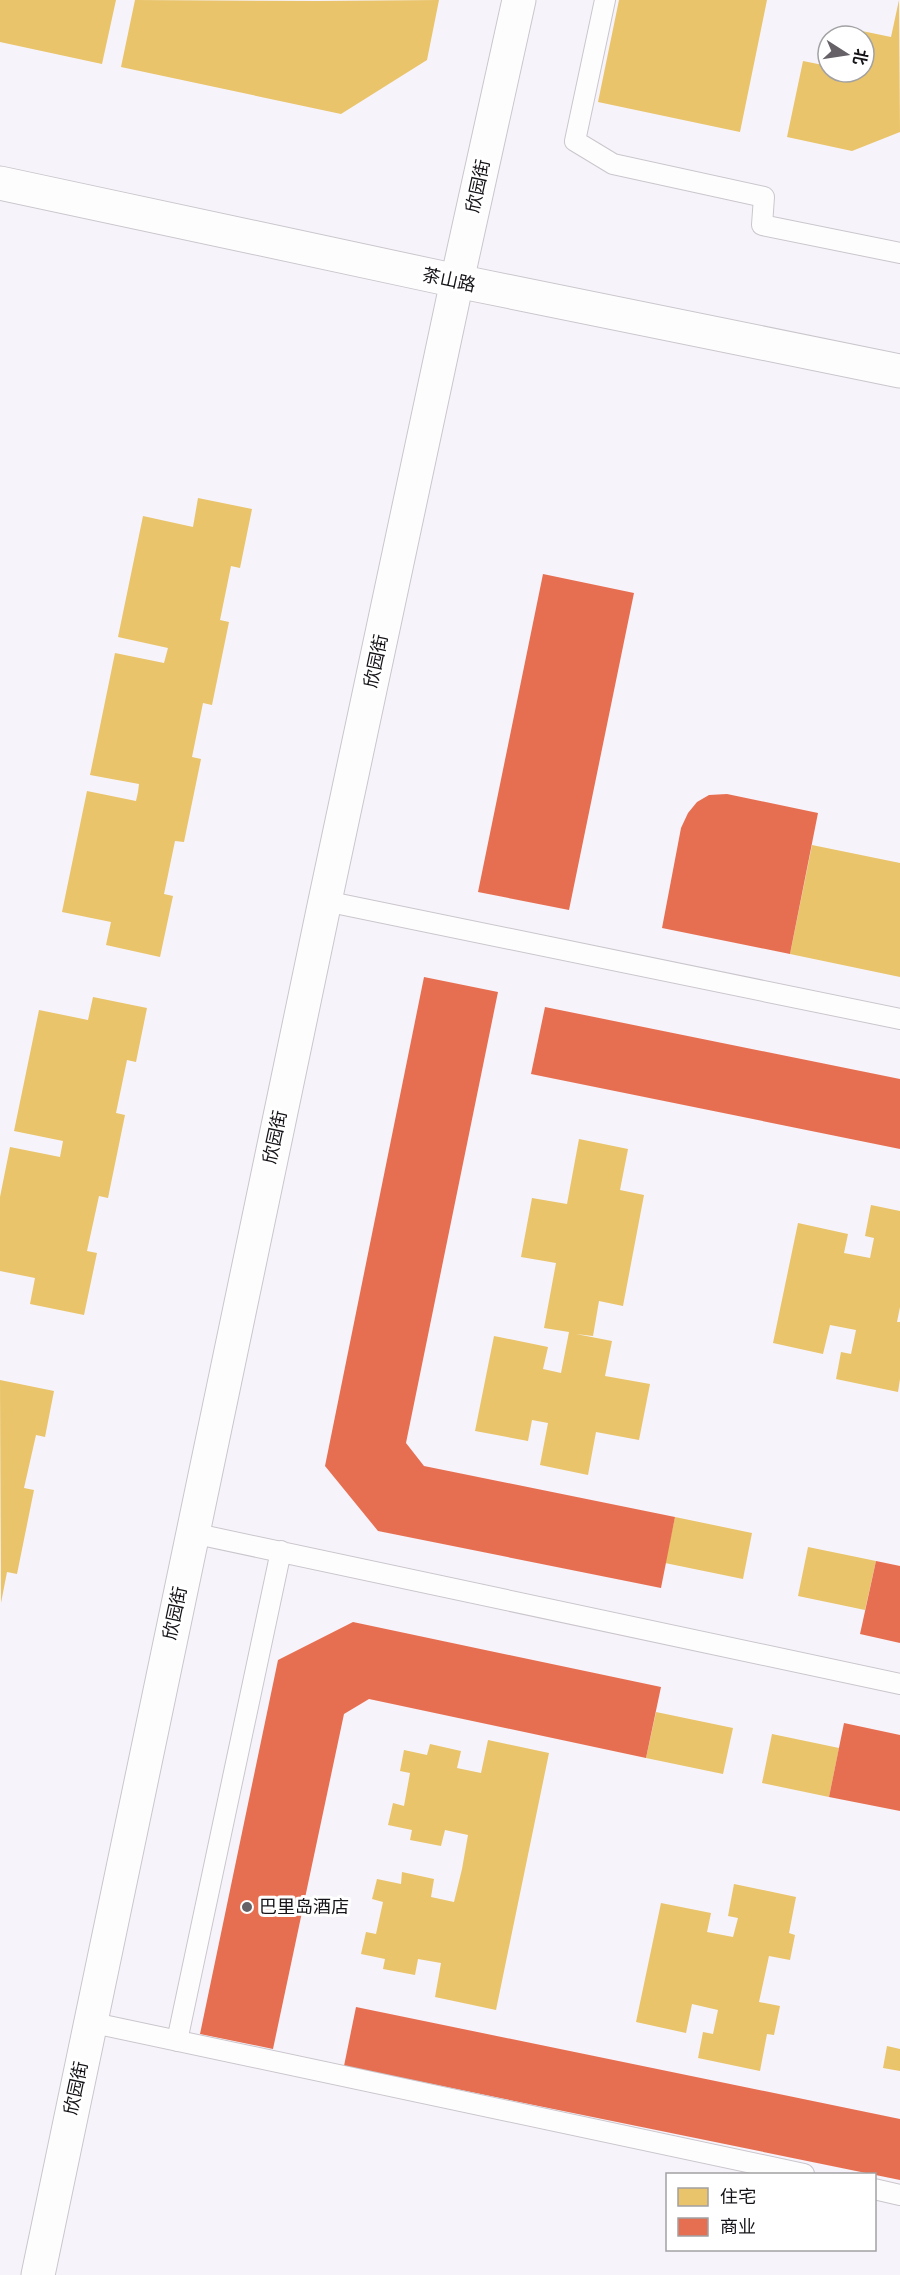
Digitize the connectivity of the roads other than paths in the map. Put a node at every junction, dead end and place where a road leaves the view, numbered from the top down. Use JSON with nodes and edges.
{"nodes":[{"id":1,"x":519,"y":0,"type":"edge"},
{"id":2,"x":605,"y":0,"type":"edge"},
{"id":3,"x":0,"y":183,"type":"edge"},
{"id":4,"x":900,"y":253,"type":"edge"},
{"id":5,"x":457,"y":281,"type":"junction"},
{"id":6,"x":900,"y":372,"type":"edge"},
{"id":7,"x":325,"y":901,"type":"junction"},
{"id":8,"x":900,"y":1019,"type":"edge"},
{"id":9,"x":192,"y":1533,"type":"junction"},
{"id":10,"x":280,"y":1551,"type":"junction"},
{"id":11,"x":900,"y":1684,"type":"edge"},
{"id":12,"x":89,"y":2022,"type":"junction"},
{"id":13,"x":177,"y":2041,"type":"junction"},
{"id":14,"x":795,"y":2173,"type":"edge"},
{"id":15,"x":876,"y":2189,"type":"edge"},
{"id":16,"x":900,"y":2195,"type":"edge"},
{"id":17,"x":38,"y":2275,"type":"edge"}],
"edges":[{"from":1,"to":5,"type":"street","name":"欣园街"},
{"from":2,"to":4,"type":"lane"},
{"from":3,"to":5,"type":"street","name":"茶山路"},
{"from":5,"to":6,"type":"street","name":"茶山路"},
{"from":5,"to":7,"type":"street","name":"欣园街"},
{"from":7,"to":8,"type":"lane"},
{"from":7,"to":9,"type":"street","name":"欣园街"},
{"from":9,"to":10,"type":"lane"},
{"from":9,"to":12,"type":"street","name":"欣园街"},
{"from":10,"to":11,"type":"lane"},
{"from":10,"to":13,"type":"lane"},
{"from":12,"to":13,"type":"lane"},
{"from":12,"to":17,"type":"street","name":"欣园街"},
{"from":13,"to":14,"type":"lane"},
{"from":15,"to":16,"type":"lane"}]}
